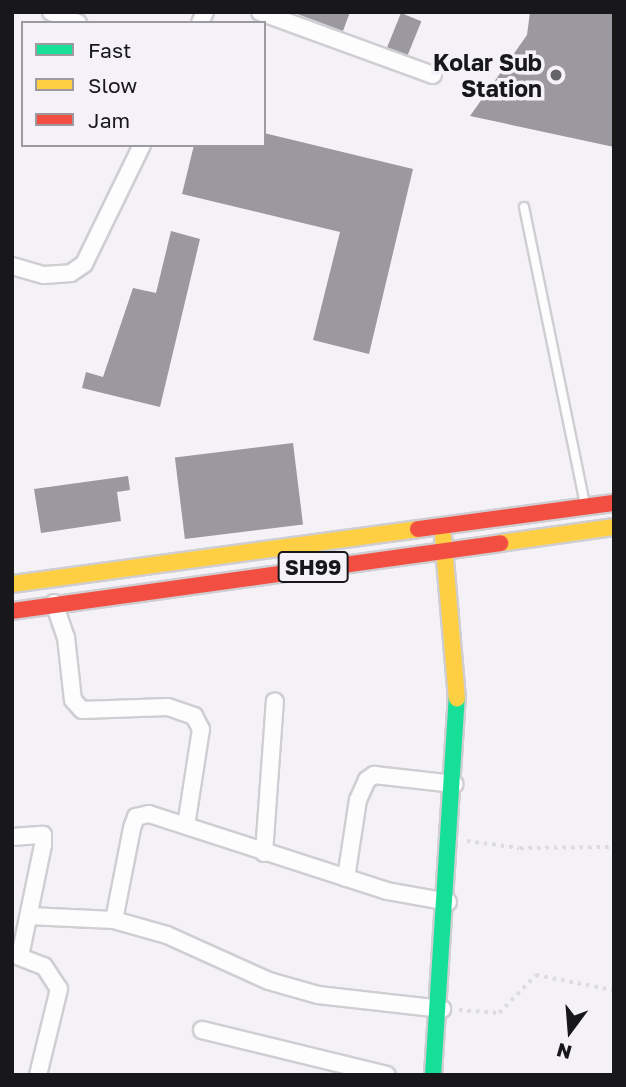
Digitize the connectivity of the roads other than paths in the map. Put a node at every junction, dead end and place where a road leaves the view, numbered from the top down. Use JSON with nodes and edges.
{"nodes":[{"id":1,"x":51,"y":12,"type":"edge"},
{"id":2,"x":260,"y":12,"type":"edge"},
{"id":3,"x":73,"y":21,"type":"edge"},
{"id":4,"x":433,"y":75,"type":"dead end"},
{"id":5,"x":141,"y":147,"type":"edge"},
{"id":6,"x":524,"y":207,"type":"dead end"},
{"id":7,"x":12,"y":266,"type":"edge"},
{"id":8,"x":614,"y":503,"type":"edge"},
{"id":9,"x":586,"y":507,"type":"junction"},
{"id":10,"x":443,"y":527,"type":"junction"},
{"id":11,"x":614,"y":527,"type":"edge"},
{"id":12,"x":444,"y":551,"type":"junction"},
{"id":13,"x":12,"y":584,"type":"edge"},
{"id":14,"x":54,"y":603,"type":"junction"},
{"id":15,"x":12,"y":611,"type":"edge"},
{"id":16,"x":275,"y":701,"type":"dead end"},
{"id":17,"x":454,"y":785,"type":"junction"},
{"id":18,"x":186,"y":826,"type":"junction"},
{"id":19,"x":12,"y":837,"type":"edge"},
{"id":20,"x":264,"y":853,"type":"junction"},
{"id":21,"x":346,"y":878,"type":"junction"},
{"id":22,"x":447,"y":902,"type":"junction"},
{"id":23,"x":29,"y":916,"type":"junction"},
{"id":24,"x":114,"y":920,"type":"junction"},
{"id":25,"x":16,"y":955,"type":"edge"},
{"id":26,"x":442,"y":1009,"type":"junction"},
{"id":27,"x":202,"y":1030,"type":"dead end"},
{"id":28,"x":38,"y":1075,"type":"edge"},
{"id":29,"x":387,"y":1075,"type":"edge"},
{"id":30,"x":433,"y":1075,"type":"edge"}],
"edges":[{"from":1,"to":3,"type":"street"},
{"from":2,"to":4,"type":"street"},
{"from":5,"to":7,"type":"street"},
{"from":6,"to":9,"type":"lane"},
{"from":8,"to":9,"type":"main road","number":"SH99"},
{"from":9,"to":10,"type":"main road","number":"SH99"},
{"from":10,"to":12,"type":"main road"},
{"from":10,"to":13,"type":"main road","number":"SH99"},
{"from":11,"to":12,"type":"main road","number":"SH99"},
{"from":12,"to":14,"type":"main road","number":"SH99"},
{"from":12,"to":17,"type":"main road"},
{"from":14,"to":15,"type":"main road","number":"SH99"},
{"from":14,"to":18,"type":"street"},
{"from":16,"to":20,"type":"street"},
{"from":17,"to":21,"type":"street"},
{"from":17,"to":22,"type":"main road"},
{"from":18,"to":20,"type":"street"},
{"from":18,"to":24,"type":"street"},
{"from":19,"to":23,"type":"street"},
{"from":20,"to":21,"type":"street"},
{"from":21,"to":22,"type":"street"},
{"from":22,"to":26,"type":"main road"},
{"from":23,"to":24,"type":"street"},
{"from":23,"to":25,"type":"street"},
{"from":24,"to":26,"type":"street"},
{"from":25,"to":28,"type":"street"},
{"from":26,"to":30,"type":"main road"},
{"from":27,"to":29,"type":"street"}]}
